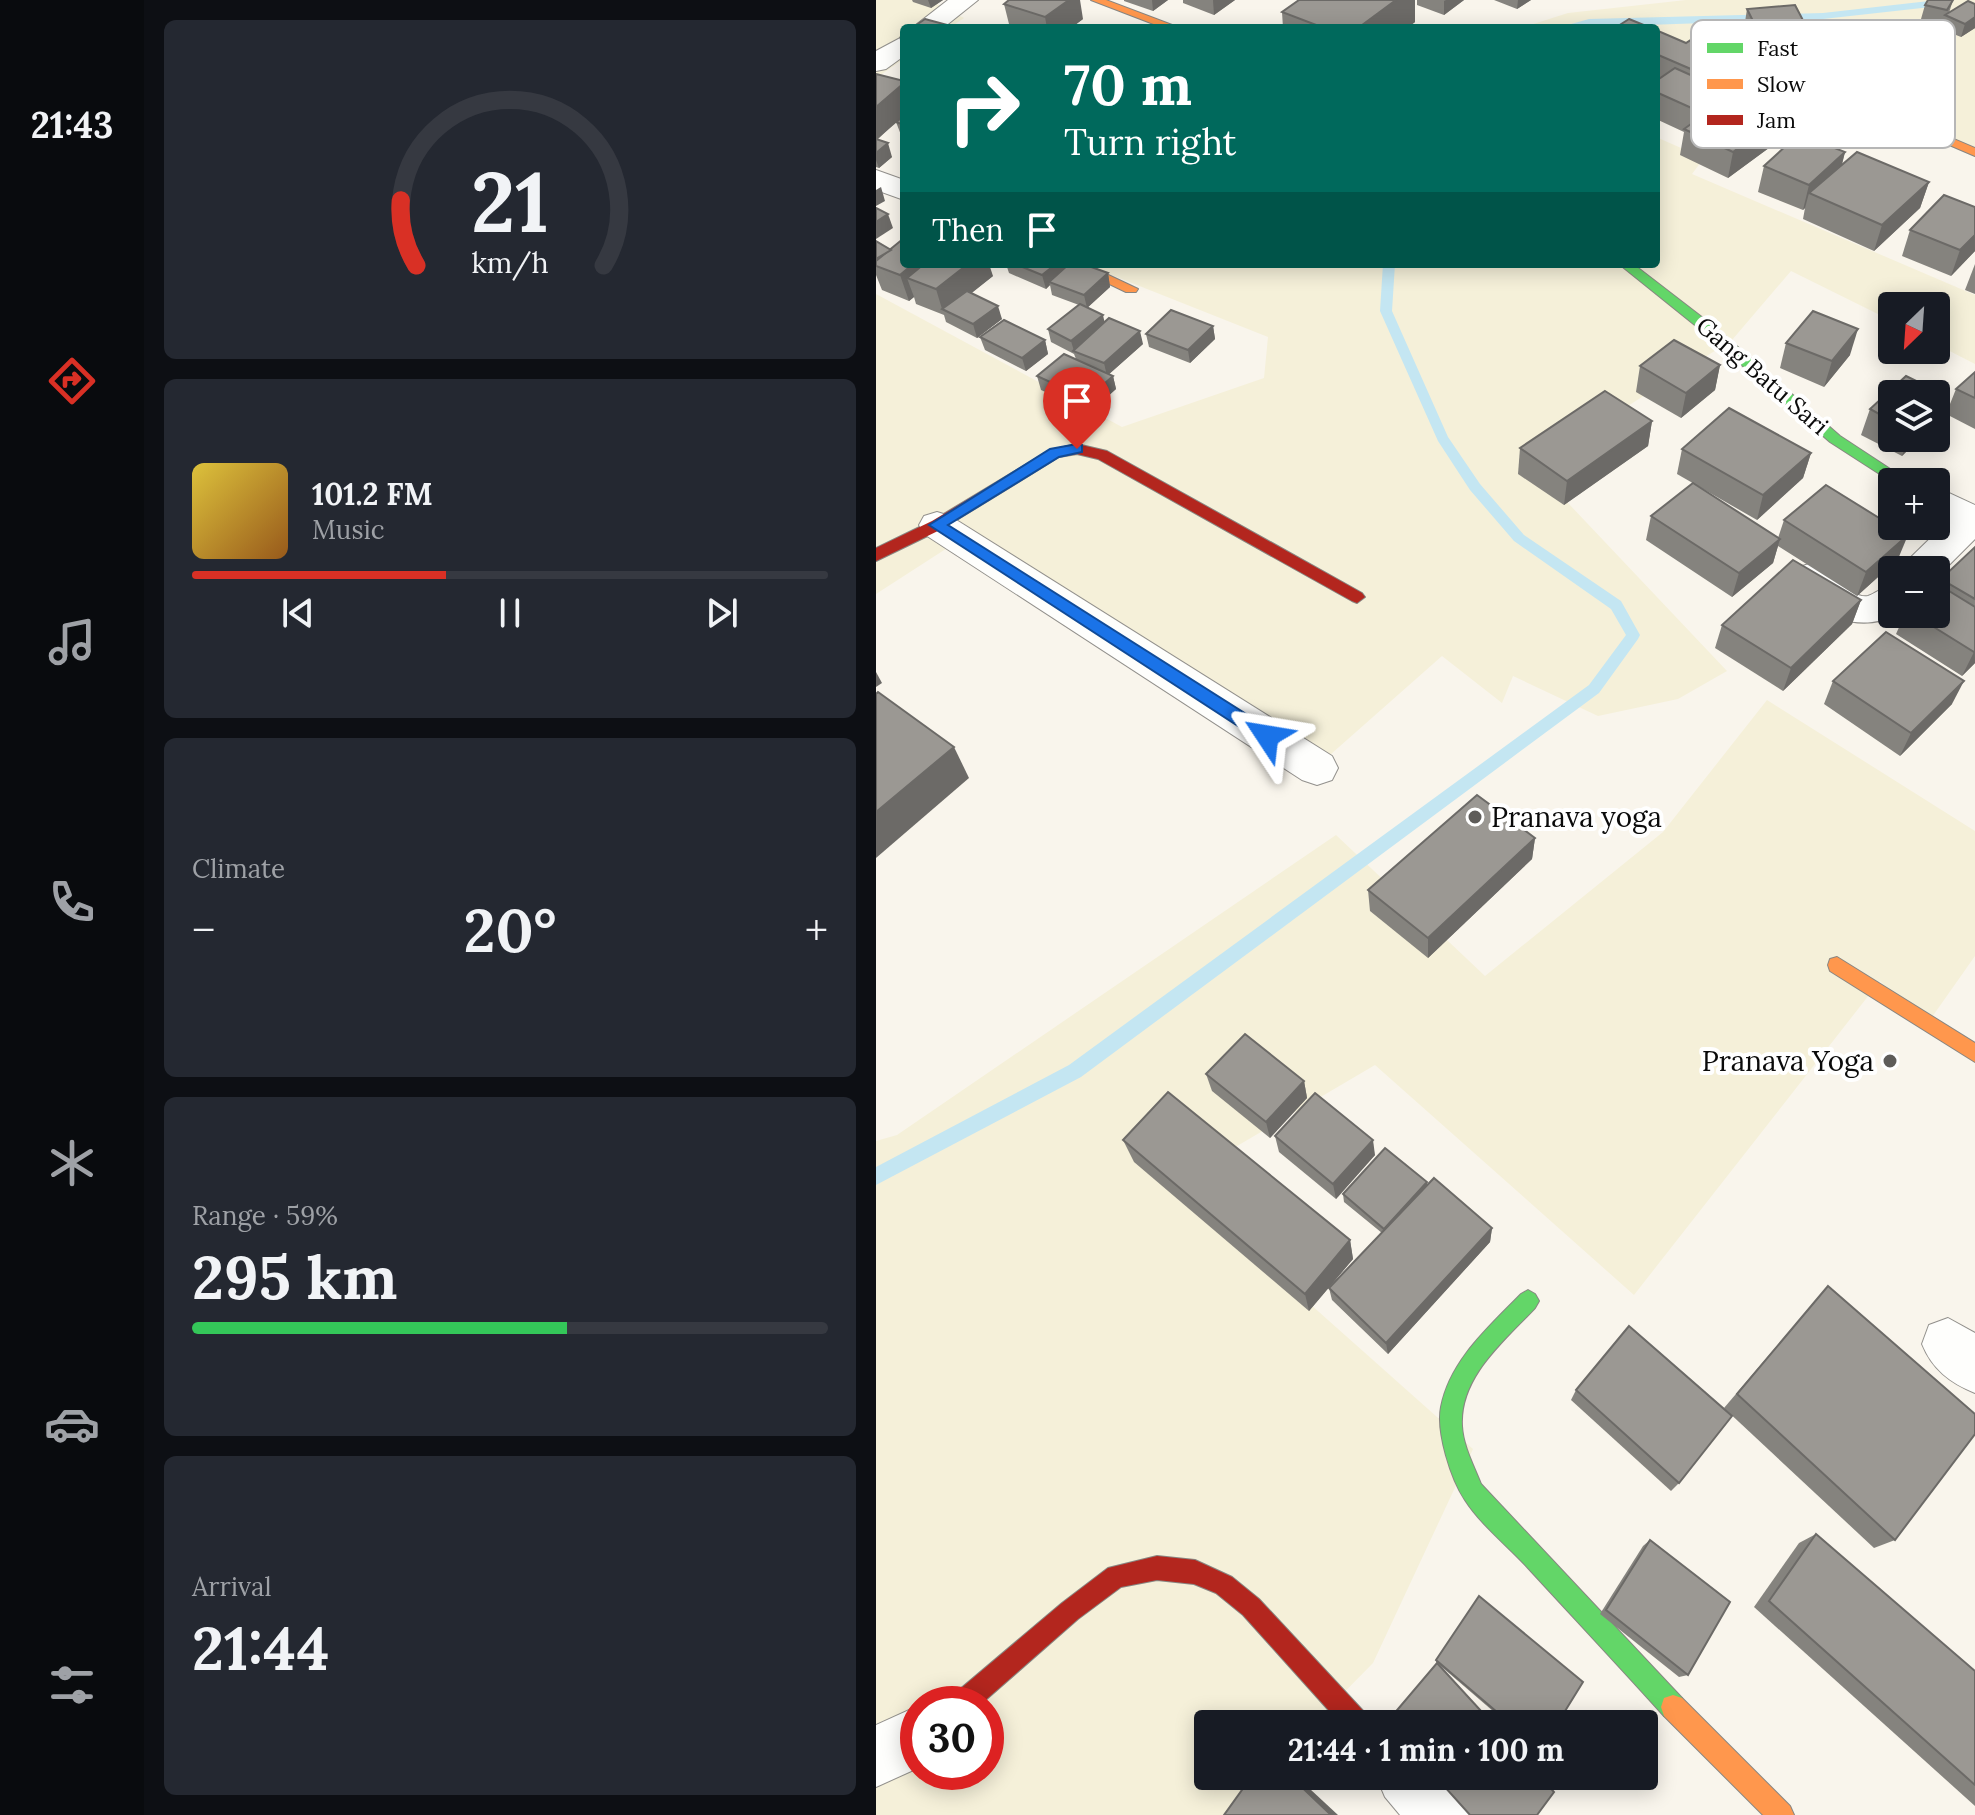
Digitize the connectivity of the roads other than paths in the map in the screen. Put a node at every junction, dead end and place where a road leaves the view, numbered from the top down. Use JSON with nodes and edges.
{"nodes":[{"id":1,"x":965,"y":0,"type":"edge"},
{"id":2,"x":1096,"y":0,"type":"edge"},
{"id":3,"x":932,"y":24,"type":"edge"},
{"id":4,"x":1163,"y":24,"type":"edge"},
{"id":5,"x":900,"y":47,"type":"edge"},
{"id":6,"x":876,"y":63,"type":"edge"},
{"id":7,"x":1955,"y":143,"type":"edge"},
{"id":8,"x":1975,"y":152,"type":"edge"},
{"id":9,"x":876,"y":179,"type":"edge"},
{"id":10,"x":900,"y":189,"type":"edge"},
{"id":11,"x":1083,"y":268,"type":"edge"},
{"id":12,"x":1630,"y":268,"type":"edge"},
{"id":13,"x":1131,"y":289,"type":"dead end"},
{"id":14,"x":1881,"y":468,"type":"edge"},
{"id":15,"x":1950,"y":507,"type":"edge"},
{"id":16,"x":1974,"y":520,"type":"edge"},
{"id":17,"x":937,"y":525,"type":"junction"},
{"id":18,"x":876,"y":555,"type":"edge"},
{"id":19,"x":1936,"y":556,"type":"edge"},
{"id":20,"x":1795,"y":563,"type":"edge"},
{"id":21,"x":1357,"y":597,"type":"dead end"},
{"id":22,"x":1878,"y":607,"type":"edge"},
{"id":23,"x":1317,"y":768,"type":"dead end"},
{"id":24,"x":1837,"y":965,"type":"dead end"},
{"id":25,"x":1975,"y":1053,"type":"edge"},
{"id":26,"x":1528,"y":1301,"type":"dead end"},
{"id":27,"x":983,"y":1686,"type":"edge"},
{"id":28,"x":1345,"y":1710,"type":"edge"},
{"id":29,"x":900,"y":1745,"type":"edge"},
{"id":30,"x":876,"y":1757,"type":"edge"},
{"id":31,"x":1419,"y":1790,"type":"edge"},
{"id":32,"x":1441,"y":1815,"type":"edge"},
{"id":33,"x":1781,"y":1815,"type":"edge"}],
"edges":[{"from":1,"to":3,"type":"street"},
{"from":2,"to":4,"type":"street"},
{"from":5,"to":6,"type":"street"},
{"from":7,"to":8,"type":"street"},
{"from":9,"to":10,"type":"street"},
{"from":11,"to":13,"type":"street"},
{"from":12,"to":14,"type":"street","name":"Gang Batu Sari"},
{"from":15,"to":16,"type":"street"},
{"from":16,"to":19,"type":"street"},
{"from":17,"to":18,"type":"street"},
{"from":17,"to":21,"type":"street"},
{"from":17,"to":23,"type":"street"},
{"from":20,"to":22,"type":"street"},
{"from":24,"to":25,"type":"street"},
{"from":26,"to":33,"type":"street"},
{"from":27,"to":28,"type":"street"},
{"from":29,"to":30,"type":"street"},
{"from":31,"to":32,"type":"street"}]}
